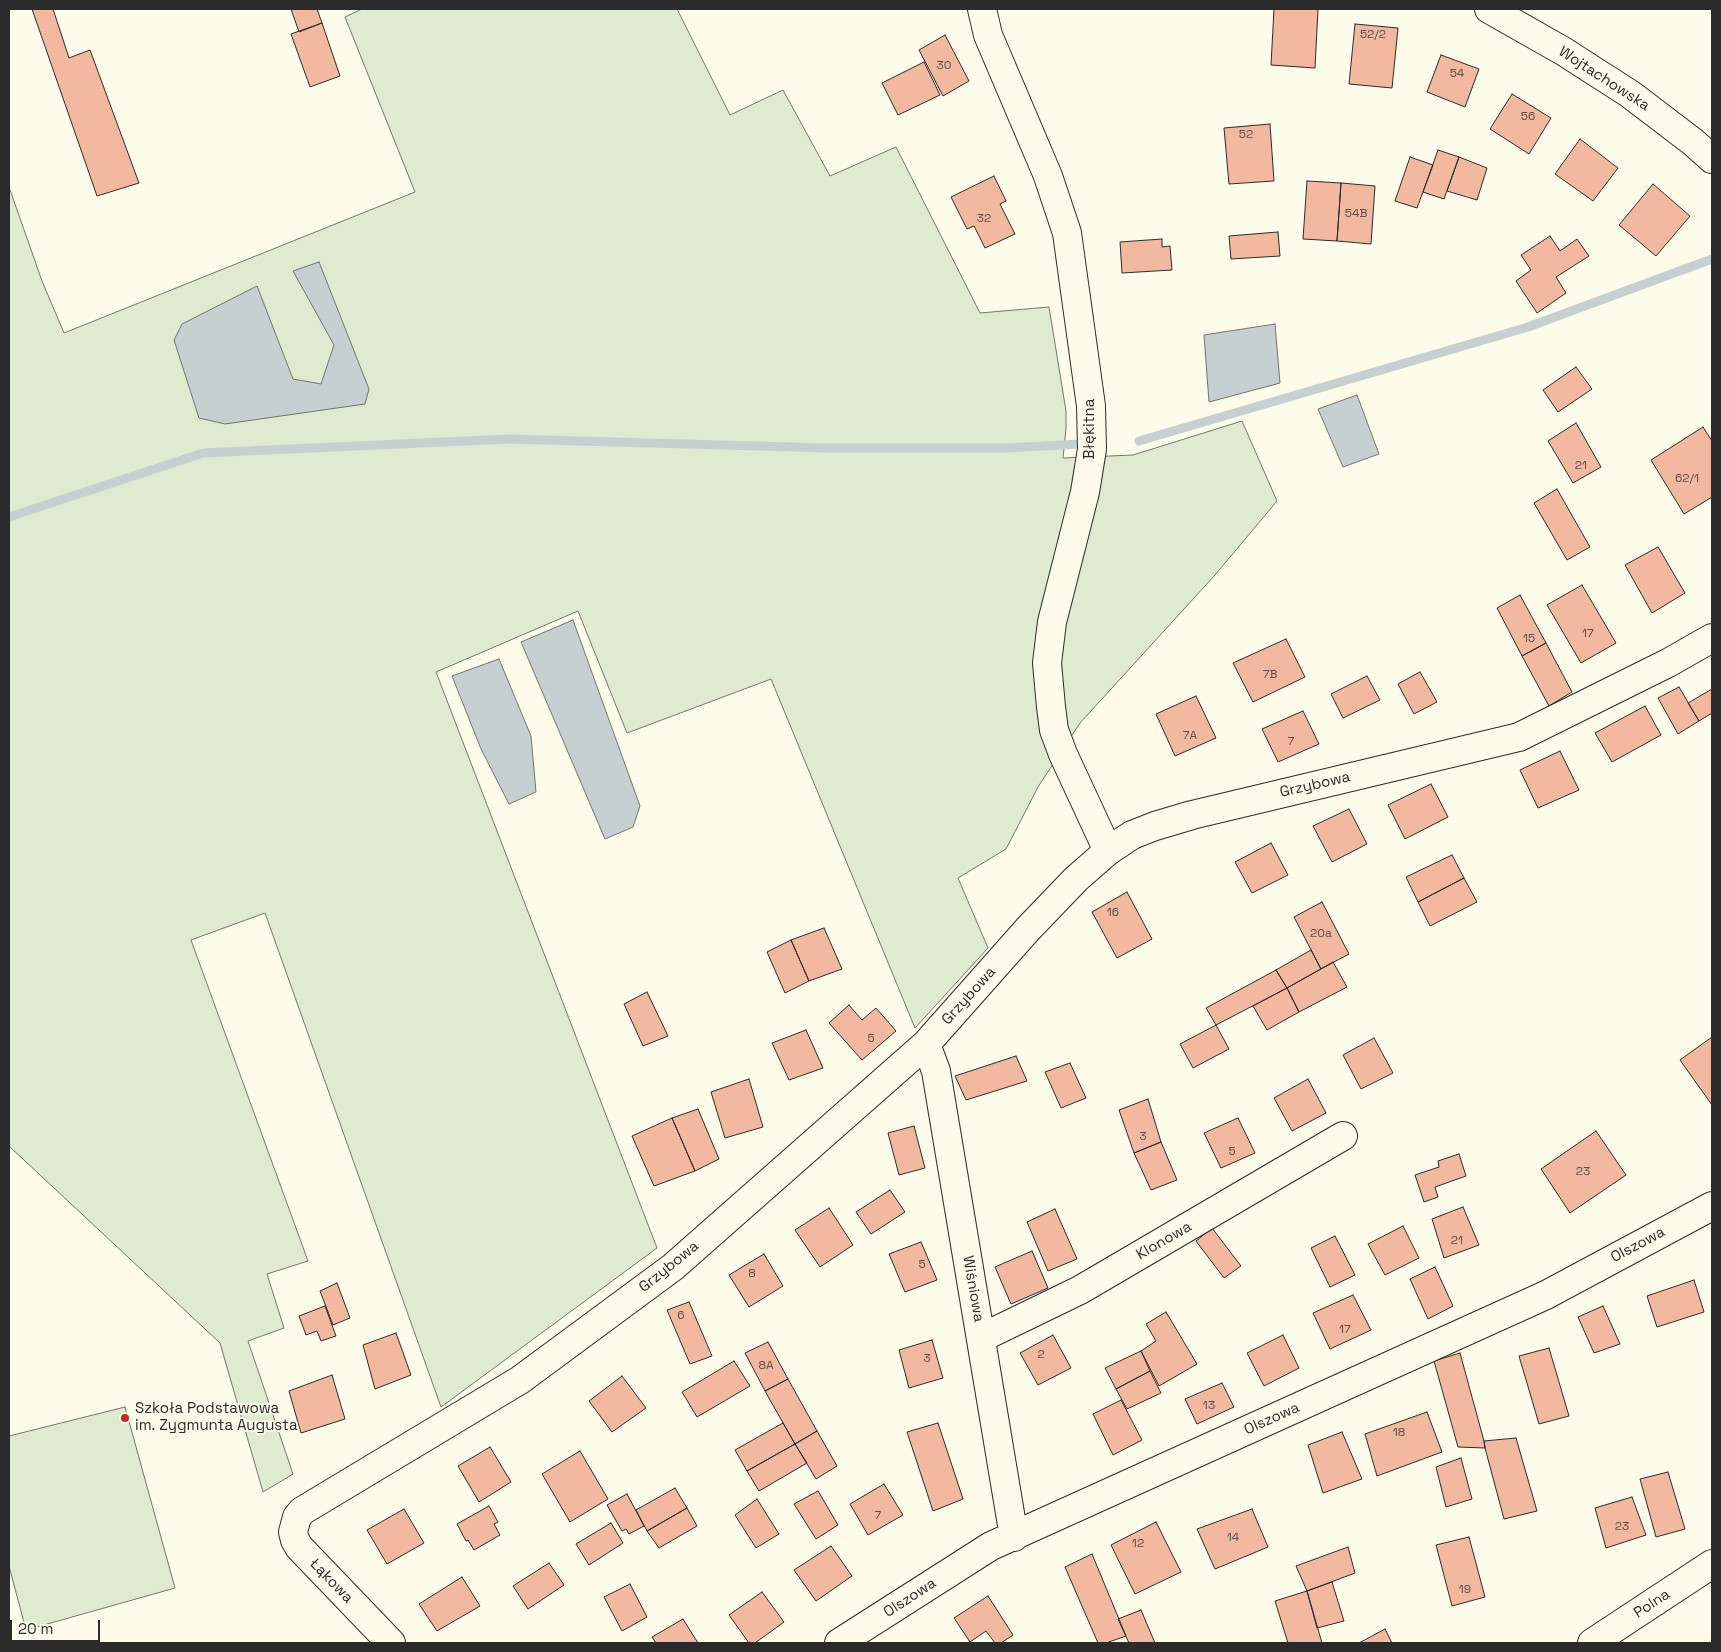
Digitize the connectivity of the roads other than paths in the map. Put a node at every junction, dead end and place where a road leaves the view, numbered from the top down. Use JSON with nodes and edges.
{"nodes":[{"id":1,"x":982,"y":9,"type":"edge"},
{"id":2,"x":1491,"y":9,"type":"edge"},
{"id":3,"x":1712,"y":159,"type":"edge"},
{"id":4,"x":1712,"y":638,"type":"edge"},
{"id":5,"x":1108,"y":851,"type":"junction"},
{"id":6,"x":926,"y":1044,"type":"junction"},
{"id":7,"x":1343,"y":1136,"type":"dead end"},
{"id":8,"x":1712,"y":1206,"type":"edge"},
{"id":9,"x":981,"y":1338,"type":"junction"},
{"id":10,"x":302,"y":1511,"type":"joint"},
{"id":11,"x":1014,"y":1536,"type":"junction"},
{"id":12,"x":1712,"y":1564,"type":"edge"},
{"id":13,"x":391,"y":1643,"type":"edge"},
{"id":14,"x":839,"y":1643,"type":"edge"},
{"id":15,"x":1592,"y":1643,"type":"edge"}],
"edges":[{"from":1,"to":5,"type":"street","name":"Błękitna"},
{"from":2,"to":3,"type":"street","name":"Wojtachowska"},
{"from":4,"to":5,"type":"street","name":"Grzybowa"},
{"from":5,"to":6,"type":"street","name":"Grzybowa"},
{"from":6,"to":9,"type":"street","name":"Wiśniowa"},
{"from":6,"to":10,"type":"street","name":"Grzybowa"},
{"from":7,"to":9,"type":"street","name":"Klonowa"},
{"from":8,"to":11,"type":"street","name":"Olszowa"},
{"from":9,"to":11,"type":"street","name":"Wiśniowa"},
{"from":10,"to":13,"type":"street","name":"Łąkowa"},
{"from":11,"to":14,"type":"street","name":"Olszowa"},
{"from":12,"to":15,"type":"street","name":"Polna"}]}
